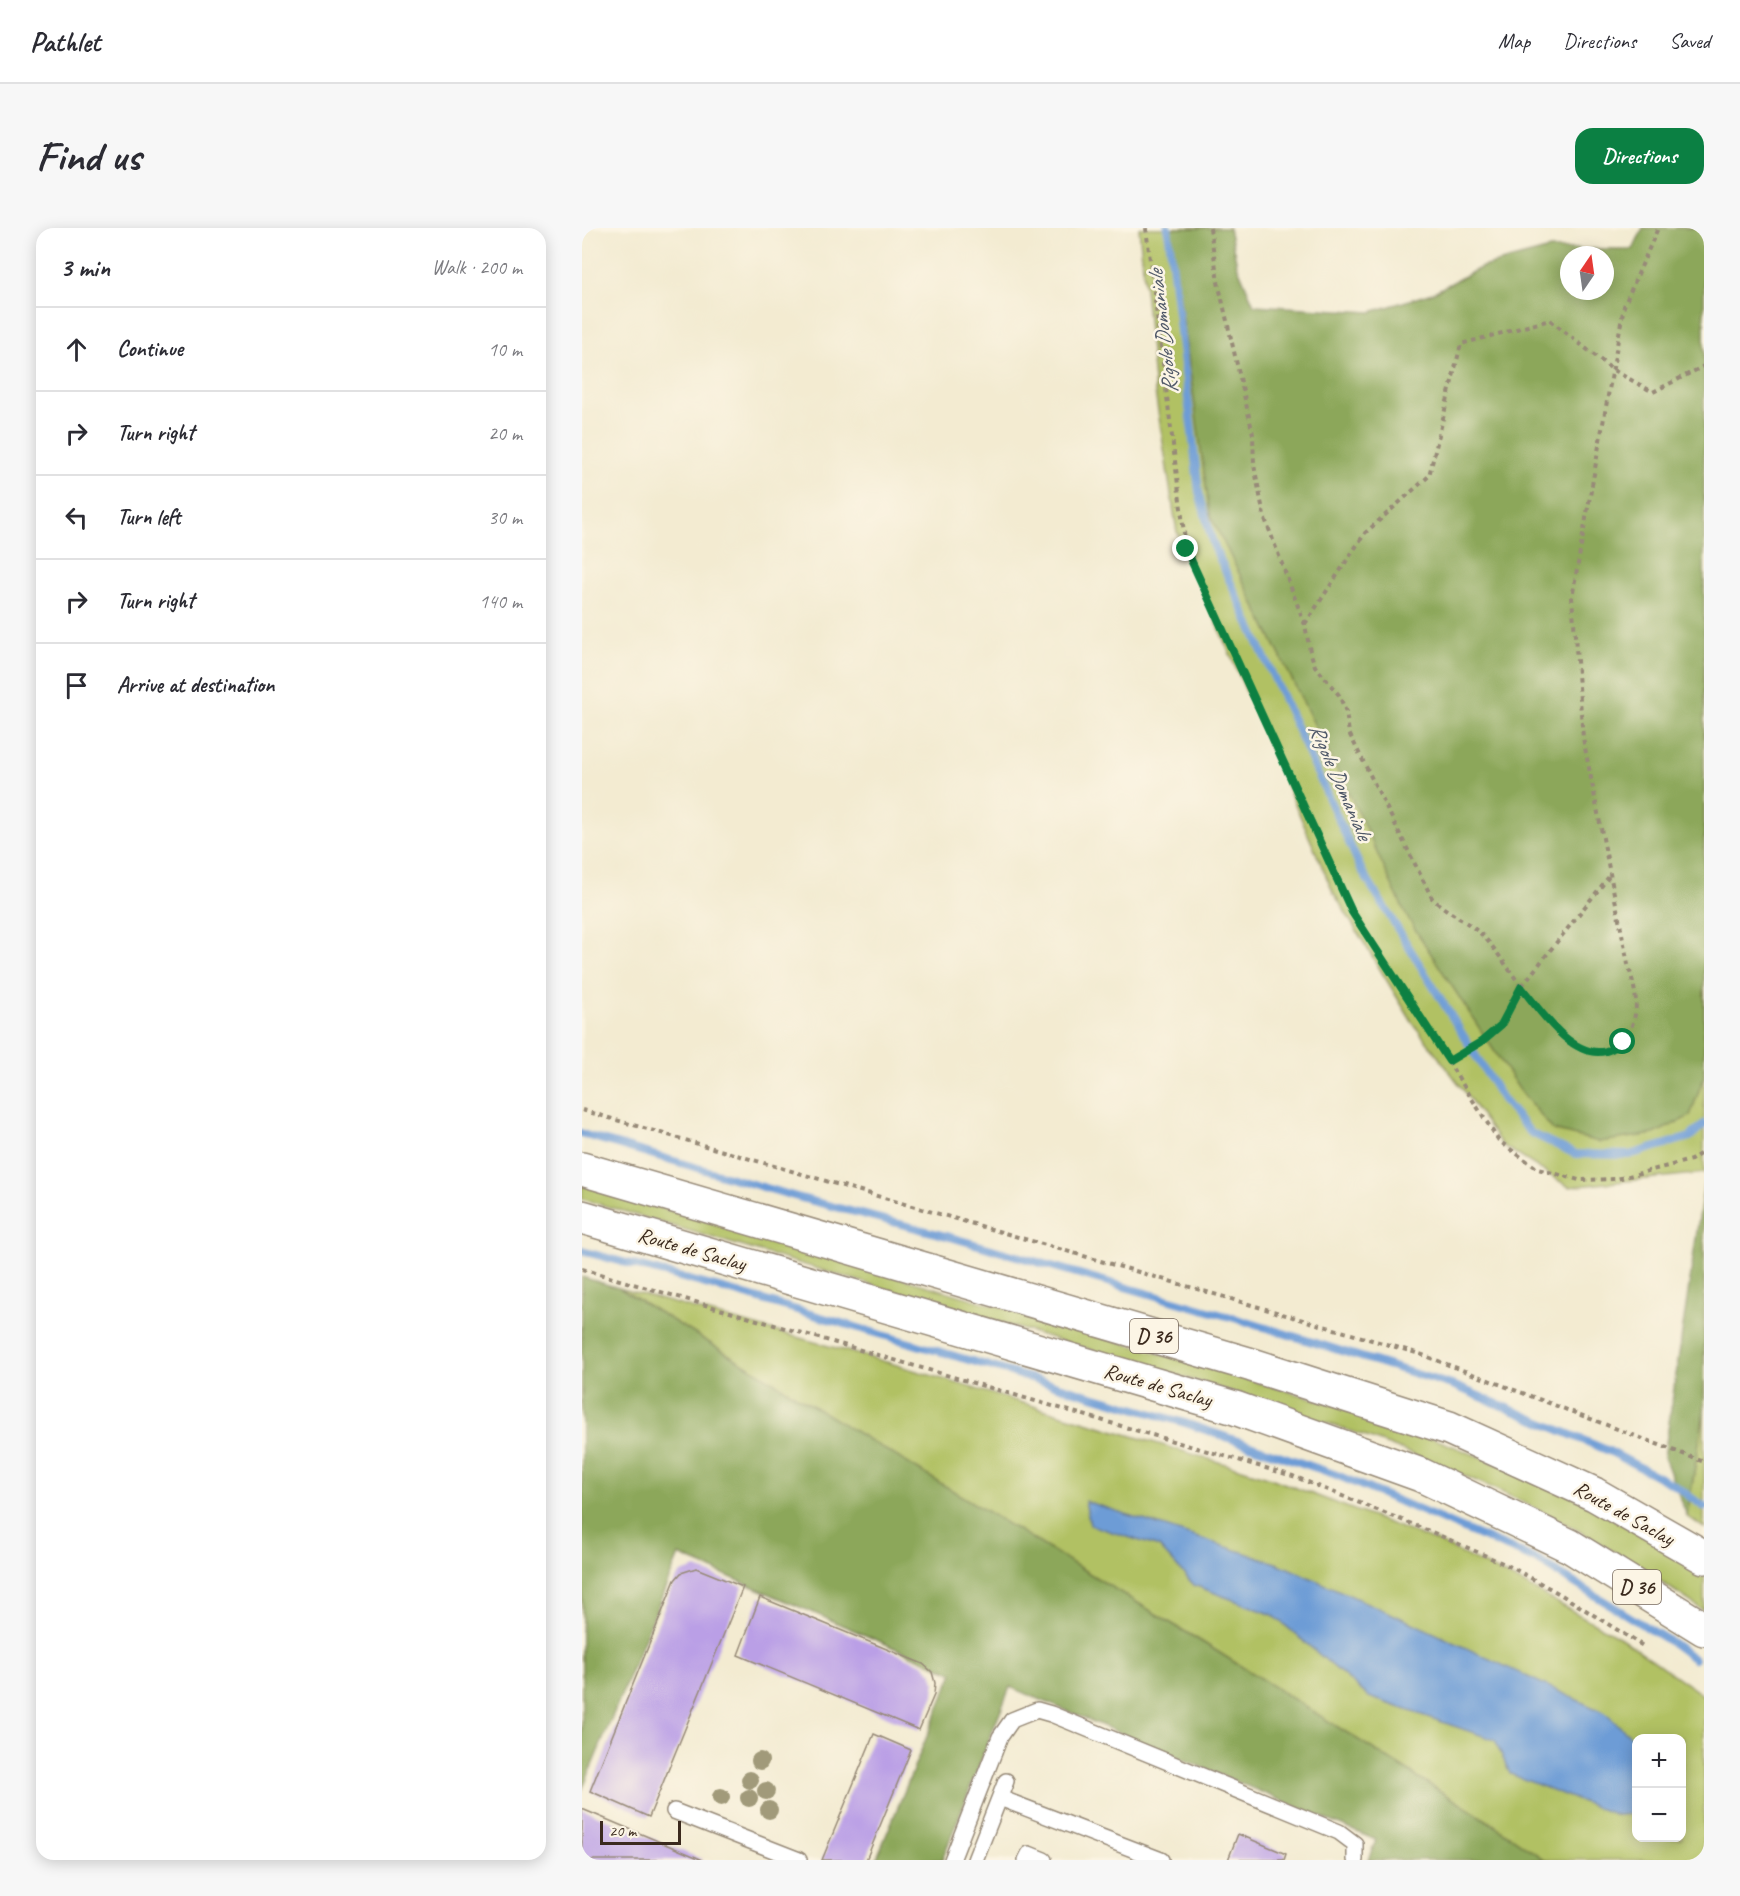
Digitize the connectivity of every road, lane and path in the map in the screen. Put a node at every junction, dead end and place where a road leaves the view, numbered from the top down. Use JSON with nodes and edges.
{"nodes":[{"id":1,"x":1146,"y":228,"type":"edge"},
{"id":2,"x":1210,"y":228,"type":"edge"},
{"id":3,"x":1658,"y":228,"type":"edge"},
{"id":4,"x":1704,"y":366,"type":"edge"},
{"id":5,"x":1613,"y":370,"type":"junction"},
{"id":6,"x":1305,"y":625,"type":"junction"},
{"id":7,"x":1611,"y":874,"type":"junction"},
{"id":8,"x":1521,"y":987,"type":"junction"},
{"id":9,"x":1449,"y":1061,"type":"junction"},
{"id":10,"x":582,"y":1110,"type":"edge"},
{"id":11,"x":1704,"y":1151,"type":"edge"},
{"id":12,"x":582,"y":1169,"type":"edge"},
{"id":13,"x":582,"y":1217,"type":"edge"},
{"id":14,"x":582,"y":1269,"type":"edge"},
{"id":15,"x":1704,"y":1462,"type":"edge"},
{"id":16,"x":1704,"y":1557,"type":"edge"},
{"id":17,"x":1704,"y":1629,"type":"edge"},
{"id":18,"x":1643,"y":1646,"type":"dead end"},
{"id":19,"x":1006,"y":1781,"type":"dead end"},
{"id":20,"x":1000,"y":1798,"type":"junction"},
{"id":21,"x":674,"y":1811,"type":"dead end"},
{"id":22,"x":799,"y":1860,"type":"edge"},
{"id":23,"x":952,"y":1860,"type":"edge"},
{"id":24,"x":975,"y":1860,"type":"edge"},
{"id":25,"x":1026,"y":1860,"type":"edge"},
{"id":26,"x":1044,"y":1860,"type":"edge"},
{"id":27,"x":1161,"y":1860,"type":"edge"},
{"id":28,"x":1355,"y":1860,"type":"edge"}],
"edges":[{"from":1,"to":9,"type":"path"},
{"from":2,"to":6,"type":"path"},
{"from":3,"to":5,"type":"path"},
{"from":4,"to":5,"type":"path"},
{"from":5,"to":6,"type":"path"},
{"from":5,"to":7,"type":"path"},
{"from":6,"to":8,"type":"path"},
{"from":7,"to":8,"type":"path"},
{"from":7,"to":8,"type":"path"},
{"from":8,"to":9,"type":"path"},
{"from":9,"to":11,"type":"path"},
{"from":10,"to":15,"type":"path"},
{"from":12,"to":16,"type":"main road","name":"Route de Saclay","number":"D 36"},
{"from":13,"to":17,"type":"main road","name":"Route de Saclay","number":"D 36"},
{"from":14,"to":18,"type":"path"},
{"from":19,"to":20,"type":"lane"},
{"from":20,"to":24,"type":"lane"},
{"from":20,"to":27,"type":"lane"},
{"from":21,"to":22,"type":"lane"},
{"from":23,"to":28,"type":"lane"},
{"from":25,"to":26,"type":"lane"}]}
